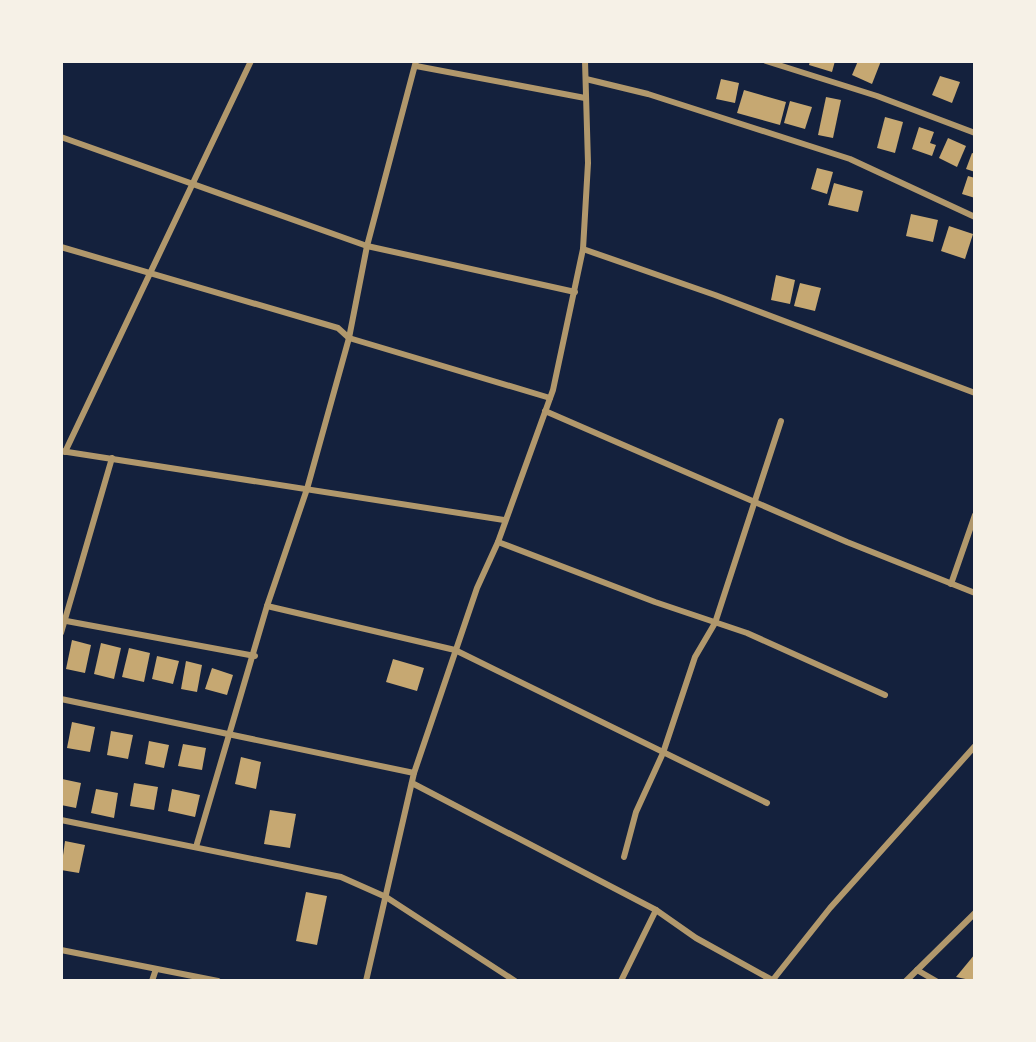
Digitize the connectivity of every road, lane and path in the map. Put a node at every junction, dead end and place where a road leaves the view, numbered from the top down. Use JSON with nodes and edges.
{"nodes":[{"id":1,"x":251,"y":61,"type":"edge"},
{"id":2,"x":585,"y":61,"type":"edge"},
{"id":3,"x":766,"y":61,"type":"edge"},
{"id":4,"x":416,"y":63,"type":"edge"},
{"id":5,"x":586,"y":79,"type":"junction"},
{"id":6,"x":585,"y":98,"type":"junction"},
{"id":7,"x":975,"y":133,"type":"edge"},
{"id":8,"x":61,"y":137,"type":"edge"},
{"id":9,"x":192,"y":186,"type":"junction"},
{"id":10,"x":975,"y":216,"type":"edge"},
{"id":11,"x":367,"y":246,"type":"junction"},
{"id":12,"x":61,"y":247,"type":"edge"},
{"id":13,"x":583,"y":249,"type":"junction"},
{"id":14,"x":152,"y":273,"type":"junction"},
{"id":15,"x":575,"y":292,"type":"junction"},
{"id":16,"x":349,"y":338,"type":"junction"},
{"id":17,"x":975,"y":393,"type":"edge"},
{"id":18,"x":550,"y":398,"type":"junction"},
{"id":19,"x":545,"y":411,"type":"junction"},
{"id":20,"x":781,"y":421,"type":"dead end"},
{"id":21,"x":63,"y":451,"type":"edge"},
{"id":22,"x":112,"y":458,"type":"junction"},
{"id":23,"x":306,"y":489,"type":"junction"},
{"id":24,"x":757,"y":502,"type":"junction"},
{"id":25,"x":975,"y":515,"type":"edge"},
{"id":26,"x":504,"y":520,"type":"junction"},
{"id":27,"x":498,"y":542,"type":"junction"},
{"id":28,"x":951,"y":584,"type":"junction"},
{"id":29,"x":975,"y":593,"type":"edge"},
{"id":30,"x":267,"y":606,"type":"junction"},
{"id":31,"x":63,"y":620,"type":"edge"},
{"id":32,"x":715,"y":623,"type":"junction"},
{"id":33,"x":61,"y":633,"type":"edge"},
{"id":34,"x":455,"y":650,"type":"junction"},
{"id":35,"x":254,"y":656,"type":"junction"},
{"id":36,"x":885,"y":695,"type":"dead end"},
{"id":37,"x":61,"y":699,"type":"edge"},
{"id":38,"x":231,"y":735,"type":"junction"},
{"id":39,"x":975,"y":746,"type":"edge"},
{"id":40,"x":663,"y":752,"type":"junction"},
{"id":41,"x":414,"y":773,"type":"junction"},
{"id":42,"x":412,"y":783,"type":"junction"},
{"id":43,"x":767,"y":803,"type":"dead end"},
{"id":44,"x":61,"y":820,"type":"edge"},
{"id":45,"x":196,"y":848,"type":"junction"},
{"id":46,"x":624,"y":857,"type":"dead end"},
{"id":47,"x":386,"y":897,"type":"junction"},
{"id":48,"x":656,"y":911,"type":"junction"},
{"id":49,"x":975,"y":913,"type":"edge"},
{"id":50,"x":61,"y":950,"type":"edge"},
{"id":51,"x":156,"y":969,"type":"junction"},
{"id":52,"x":917,"y":970,"type":"junction"},
{"id":53,"x":152,"y":981,"type":"edge"},
{"id":54,"x":218,"y":981,"type":"edge"},
{"id":55,"x":366,"y":981,"type":"edge"},
{"id":56,"x":515,"y":981,"type":"edge"},
{"id":57,"x":621,"y":981,"type":"edge"},
{"id":58,"x":772,"y":981,"type":"edge"},
{"id":59,"x":906,"y":981,"type":"edge"},
{"id":60,"x":936,"y":981,"type":"edge"}],
"edges":[{"from":1,"to":9,"type":"street"},
{"from":2,"to":5,"type":"street"},
{"from":3,"to":7,"type":"street"},
{"from":4,"to":6,"type":"street"},
{"from":4,"to":11,"type":"street"},
{"from":5,"to":6,"type":"street"},
{"from":5,"to":10,"type":"street"},
{"from":6,"to":13,"type":"street"},
{"from":8,"to":9,"type":"street"},
{"from":9,"to":11,"type":"street"},
{"from":9,"to":14,"type":"street"},
{"from":11,"to":15,"type":"street"},
{"from":11,"to":16,"type":"street"},
{"from":12,"to":14,"type":"street"},
{"from":13,"to":15,"type":"street"},
{"from":13,"to":17,"type":"street"},
{"from":14,"to":16,"type":"street"},
{"from":14,"to":21,"type":"street"},
{"from":15,"to":18,"type":"street"},
{"from":16,"to":18,"type":"street"},
{"from":16,"to":23,"type":"street"},
{"from":18,"to":19,"type":"street"},
{"from":19,"to":24,"type":"street"},
{"from":19,"to":26,"type":"street"},
{"from":20,"to":24,"type":"street"},
{"from":21,"to":22,"type":"street"},
{"from":22,"to":23,"type":"street"},
{"from":22,"to":31,"type":"street"},
{"from":23,"to":26,"type":"street"},
{"from":23,"to":30,"type":"street"},
{"from":24,"to":28,"type":"street"},
{"from":24,"to":32,"type":"street"},
{"from":25,"to":28,"type":"street"},
{"from":26,"to":27,"type":"street"},
{"from":27,"to":32,"type":"street"},
{"from":27,"to":34,"type":"street"},
{"from":28,"to":29,"type":"street"},
{"from":30,"to":34,"type":"street"},
{"from":30,"to":35,"type":"street"},
{"from":31,"to":33,"type":"street"},
{"from":31,"to":35,"type":"street"},
{"from":32,"to":36,"type":"street"},
{"from":32,"to":40,"type":"street"},
{"from":34,"to":40,"type":"street"},
{"from":34,"to":41,"type":"street"},
{"from":35,"to":38,"type":"street"},
{"from":37,"to":38,"type":"street"},
{"from":38,"to":41,"type":"street"},
{"from":38,"to":45,"type":"street"},
{"from":39,"to":58,"type":"street"},
{"from":40,"to":43,"type":"street"},
{"from":40,"to":46,"type":"street"},
{"from":41,"to":42,"type":"street"},
{"from":42,"to":47,"type":"street"},
{"from":42,"to":48,"type":"street"},
{"from":44,"to":45,"type":"street"},
{"from":45,"to":47,"type":"street"},
{"from":47,"to":55,"type":"street"},
{"from":47,"to":56,"type":"street"},
{"from":48,"to":57,"type":"street"},
{"from":48,"to":58,"type":"street"},
{"from":49,"to":52,"type":"street"},
{"from":50,"to":51,"type":"street"},
{"from":51,"to":53,"type":"street"},
{"from":51,"to":54,"type":"street"},
{"from":52,"to":59,"type":"street"},
{"from":52,"to":60,"type":"street"}]}
